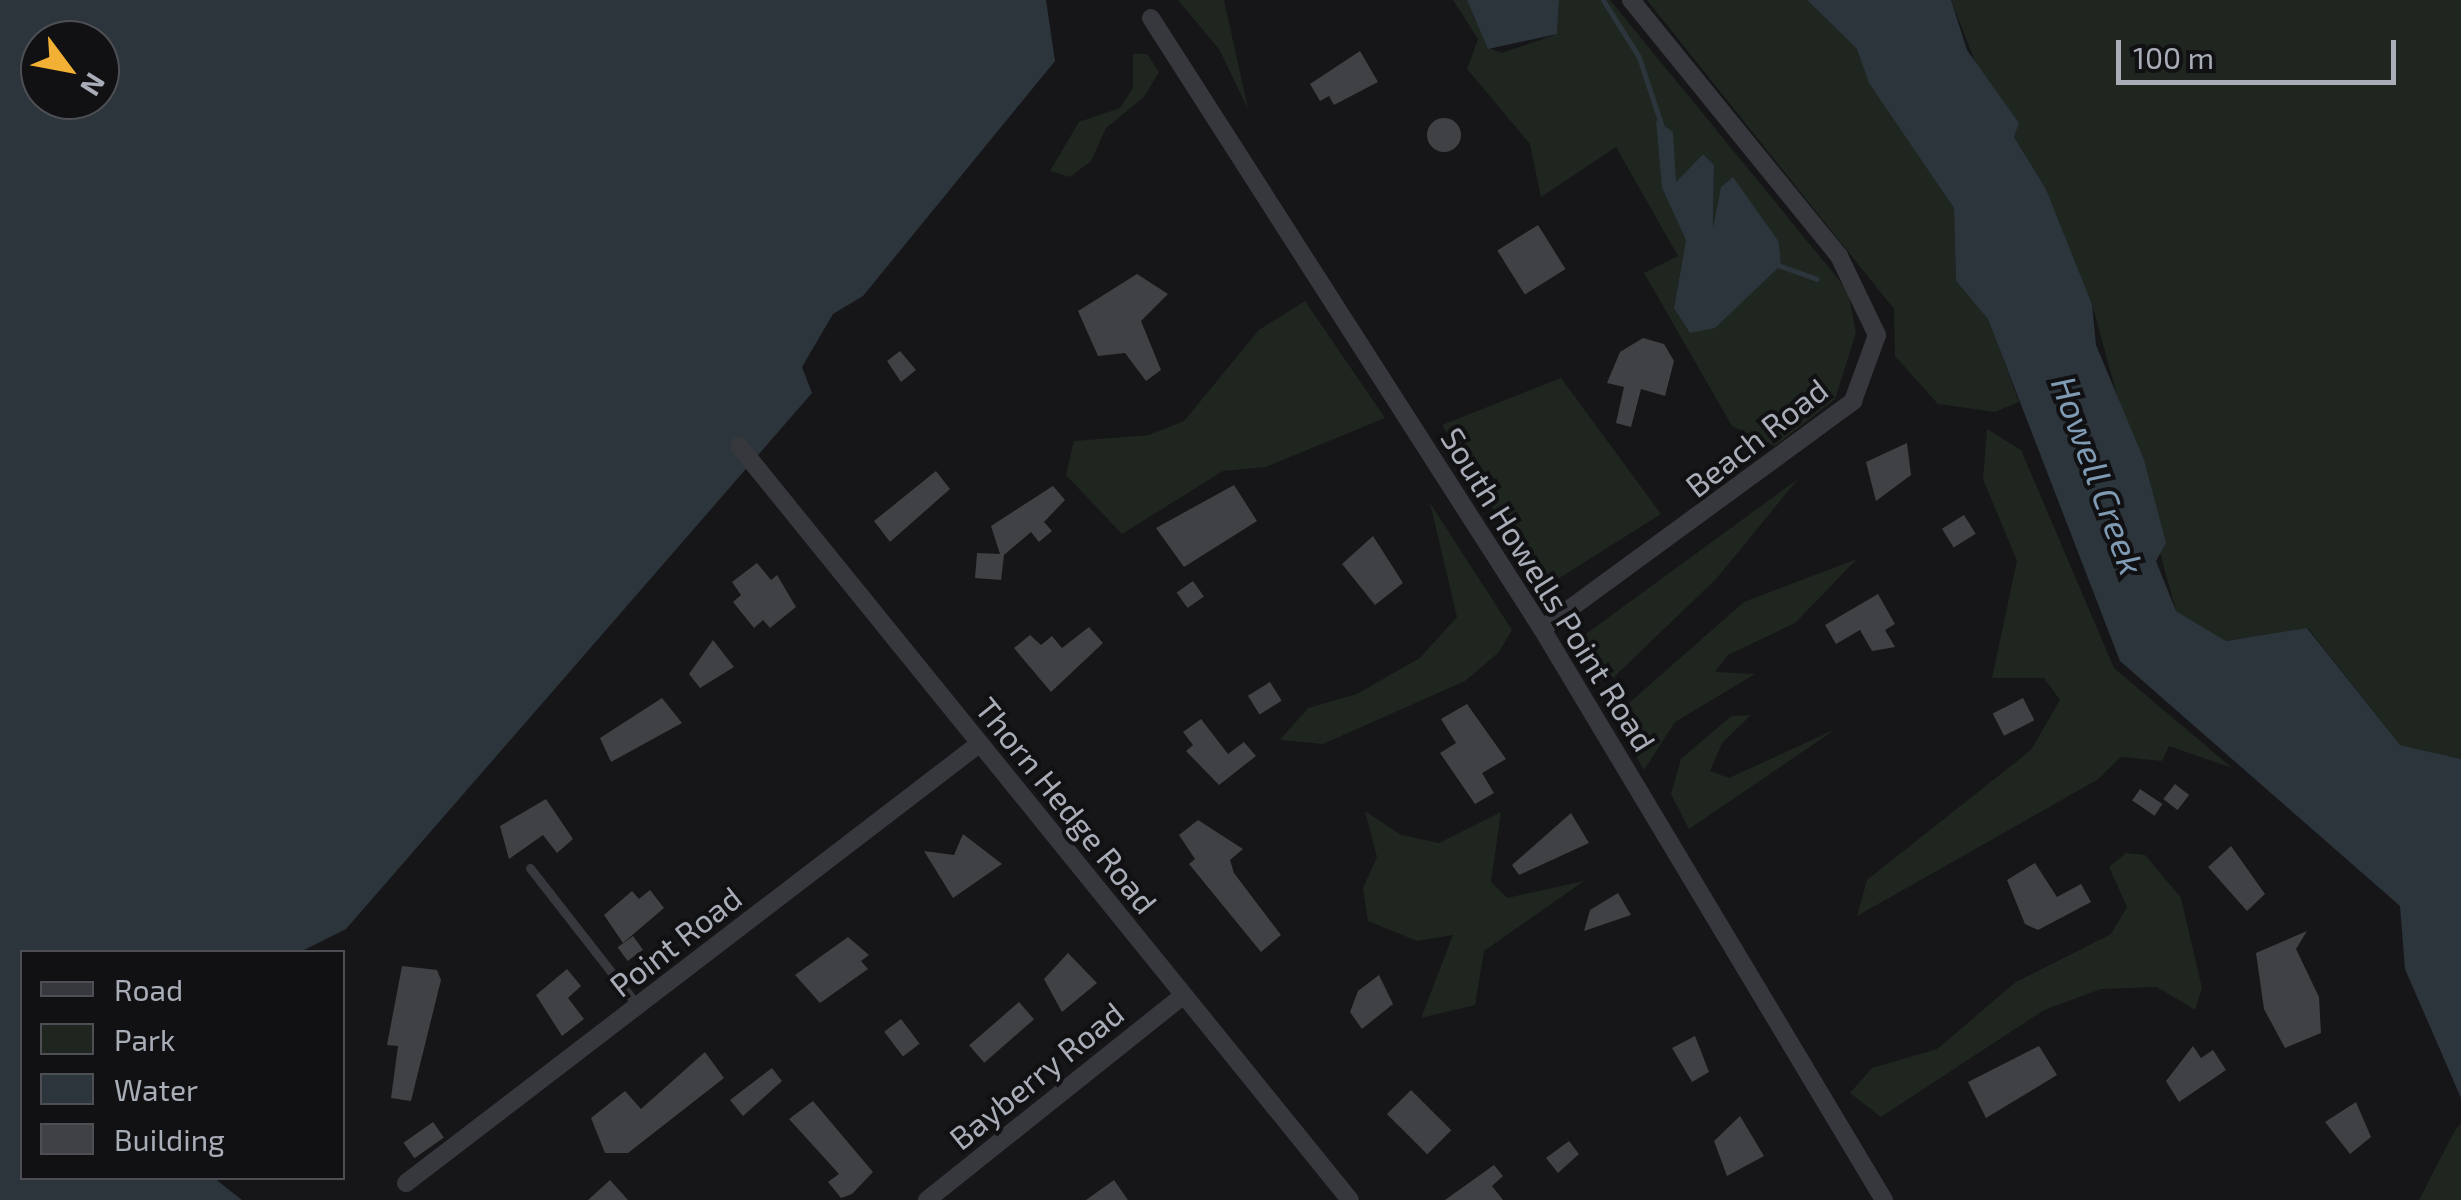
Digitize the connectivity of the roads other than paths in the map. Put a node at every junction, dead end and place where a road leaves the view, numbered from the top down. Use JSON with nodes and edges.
{"nodes":[{"id":1,"x":1631,"y":0,"type":"edge"},
{"id":2,"x":1151,"y":18,"type":"dead end"},
{"id":3,"x":739,"y":446,"type":"dead end"},
{"id":4,"x":1542,"y":629,"type":"junction"},
{"id":5,"x":979,"y":744,"type":"junction"},
{"id":6,"x":530,"y":868,"type":"dead end"},
{"id":7,"x":1181,"y":996,"type":"junction"},
{"id":8,"x":638,"y":1007,"type":"junction"},
{"id":9,"x":406,"y":1183,"type":"dead end"},
{"id":10,"x":927,"y":1200,"type":"edge"},
{"id":11,"x":1350,"y":1200,"type":"edge"},
{"id":12,"x":1884,"y":1200,"type":"edge"}],
"edges":[{"from":1,"to":4,"type":"street","name":"Beach Road"},
{"from":2,"to":4,"type":"street","name":"South Howells Point Road"},
{"from":3,"to":5,"type":"street","name":"Thorn Hedge Road"},
{"from":4,"to":12,"type":"street","name":"South Howells Point Road"},
{"from":5,"to":7,"type":"street","name":"Thorn Hedge Road"},
{"from":5,"to":8,"type":"street","name":"Point Road"},
{"from":6,"to":8,"type":"lane"},
{"from":7,"to":10,"type":"street","name":"Bayberry Road"},
{"from":7,"to":11,"type":"street","name":"Thorn Hedge Road"},
{"from":8,"to":9,"type":"street","name":"Point Road"}]}
